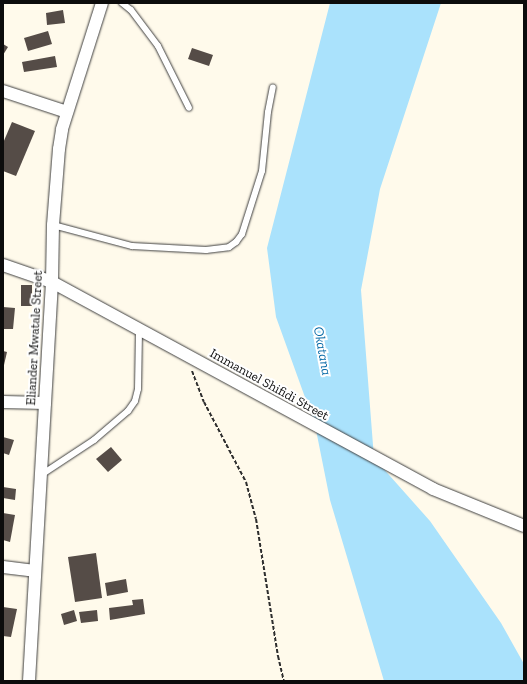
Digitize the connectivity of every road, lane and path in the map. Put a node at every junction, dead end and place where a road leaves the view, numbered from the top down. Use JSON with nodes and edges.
{"nodes":[{"id":1,"x":102,"y":3,"type":"edge"},
{"id":2,"x":122,"y":3,"type":"edge"},
{"id":3,"x":273,"y":87,"type":"dead end"},
{"id":4,"x":3,"y":91,"type":"edge"},
{"id":5,"x":189,"y":108,"type":"dead end"},
{"id":6,"x":67,"y":112,"type":"junction"},
{"id":7,"x":53,"y":225,"type":"junction"},
{"id":8,"x":3,"y":265,"type":"edge"},
{"id":9,"x":52,"y":282,"type":"junction"},
{"id":10,"x":139,"y":330,"type":"junction"},
{"id":11,"x":185,"y":355,"type":"junction"},
{"id":12,"x":3,"y":402,"type":"edge"},
{"id":13,"x":45,"y":404,"type":"junction"},
{"id":14,"x":41,"y":475,"type":"junction"},
{"id":15,"x":524,"y":526,"type":"edge"},
{"id":16,"x":3,"y":567,"type":"edge"},
{"id":17,"x":35,"y":571,"type":"junction"},
{"id":18,"x":29,"y":681,"type":"edge"},
{"id":19,"x":284,"y":681,"type":"edge"}],
"edges":[{"from":1,"to":6,"type":"street","name":"Eliander Mwatale Street"},
{"from":2,"to":5,"type":"lane"},
{"from":3,"to":7,"type":"lane"},
{"from":4,"to":6,"type":"street"},
{"from":6,"to":7,"type":"street","name":"Eliander Mwatale Street"},
{"from":7,"to":9,"type":"street","name":"Eliander Mwatale Street"},
{"from":8,"to":9,"type":"street","name":"Immanuel Shifidi Street"},
{"from":9,"to":10,"type":"street","name":"Immanuel Shifidi Street"},
{"from":9,"to":13,"type":"street","name":"Eliander Mwatale Street"},
{"from":10,"to":11,"type":"street","name":"Immanuel Shifidi Street"},
{"from":10,"to":14,"type":"lane"},
{"from":11,"to":15,"type":"street","name":"Immanuel Shifidi Street"},
{"from":11,"to":19,"type":"path"},
{"from":12,"to":13,"type":"street"},
{"from":13,"to":14,"type":"street","name":"Eliander Mwatale Street"},
{"from":14,"to":17,"type":"street","name":"Eliander Mwatale Street"},
{"from":16,"to":17,"type":"street"},
{"from":17,"to":18,"type":"street","name":"Eliander Mwatale Street"}]}
